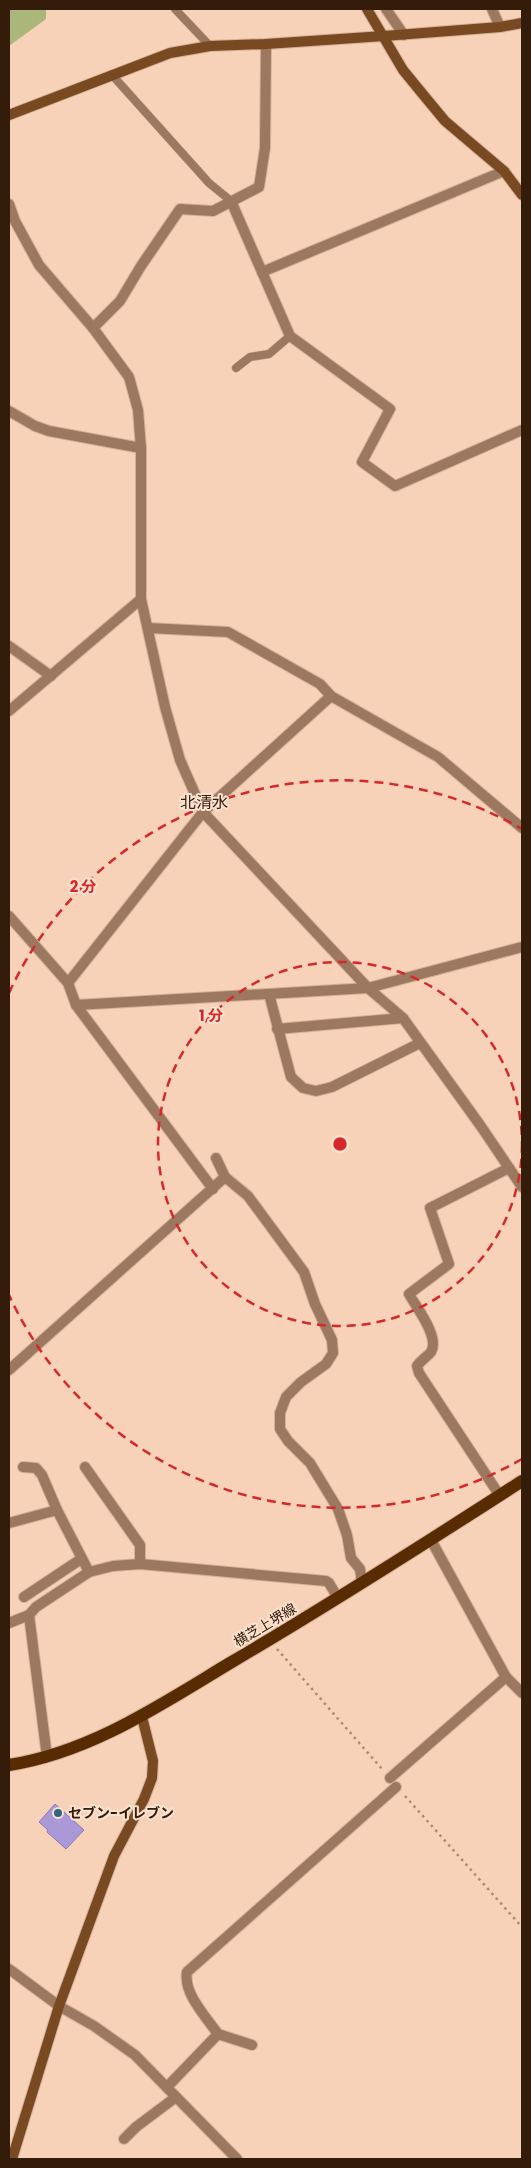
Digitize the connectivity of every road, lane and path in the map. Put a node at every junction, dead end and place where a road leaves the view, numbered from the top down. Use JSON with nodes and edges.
{"nodes":[{"id":1,"x":175,"y":9,"type":"edge"},
{"id":2,"x":367,"y":9,"type":"edge"},
{"id":3,"x":386,"y":9,"type":"edge"},
{"id":4,"x":492,"y":9,"type":"edge"},
{"id":5,"x":522,"y":23,"type":"edge"},
{"id":6,"x":500,"y":27,"type":"junction"},
{"id":7,"x":404,"y":34,"type":"junction"},
{"id":8,"x":384,"y":36,"type":"junction"},
{"id":9,"x":266,"y":44,"type":"junction"},
{"id":10,"x":210,"y":46,"type":"junction"},
{"id":11,"x":113,"y":76,"type":"junction"},
{"id":12,"x":9,"y":115,"type":"edge"},
{"id":13,"x":504,"y":171,"type":"junction"},
{"id":14,"x":522,"y":195,"type":"edge"},
{"id":15,"x":231,"y":201,"type":"junction"},
{"id":16,"x":9,"y":204,"type":"edge"},
{"id":17,"x":262,"y":272,"type":"junction"},
{"id":18,"x":93,"y":328,"type":"junction"},
{"id":19,"x":290,"y":336,"type":"junction"},
{"id":20,"x":236,"y":368,"type":"dead end"},
{"id":21,"x":9,"y":411,"type":"edge"},
{"id":22,"x":522,"y":430,"type":"edge"},
{"id":23,"x":142,"y":448,"type":"junction"},
{"id":24,"x":141,"y":599,"type":"junction"},
{"id":25,"x":148,"y":628,"type":"junction"},
{"id":26,"x":9,"y":646,"type":"edge"},
{"id":27,"x":51,"y":676,"type":"junction"},
{"id":28,"x":331,"y":696,"type":"junction"},
{"id":29,"x":9,"y":712,"type":"edge"},
{"id":30,"x":203,"y":812,"type":"junction"},
{"id":31,"x":522,"y":828,"type":"edge"},
{"id":32,"x":9,"y":916,"type":"edge"},
{"id":33,"x":522,"y":947,"type":"edge"},
{"id":34,"x":68,"y":983,"type":"junction"},
{"id":35,"x":368,"y":988,"type":"junction"},
{"id":36,"x":269,"y":994,"type":"junction"},
{"id":37,"x":76,"y":1005,"type":"junction"},
{"id":38,"x":403,"y":1018,"type":"junction"},
{"id":39,"x":277,"y":1029,"type":"junction"},
{"id":40,"x":420,"y":1043,"type":"junction"},
{"id":41,"x":216,"y":1158,"type":"dead end"},
{"id":42,"x":509,"y":1168,"type":"junction"},
{"id":43,"x":225,"y":1177,"type":"junction"},
{"id":44,"x":522,"y":1187,"type":"edge"},
{"id":45,"x":213,"y":1189,"type":"junction"},
{"id":46,"x":9,"y":1370,"type":"edge"},
{"id":47,"x":85,"y":1467,"type":"dead end"},
{"id":48,"x":22,"y":1468,"type":"dead end"},
{"id":49,"x":522,"y":1481,"type":"edge"},
{"id":50,"x":500,"y":1496,"type":"junction"},
{"id":51,"x":57,"y":1510,"type":"junction"},
{"id":52,"x":9,"y":1523,"type":"edge"},
{"id":53,"x":431,"y":1540,"type":"junction"},
{"id":54,"x":81,"y":1559,"type":"junction"},
{"id":55,"x":140,"y":1564,"type":"junction"},
{"id":56,"x":89,"y":1572,"type":"junction"},
{"id":57,"x":362,"y":1583,"type":"junction"},
{"id":58,"x":24,"y":1597,"type":"dead end"},
{"id":59,"x":338,"y":1598,"type":"junction"},
{"id":60,"x":29,"y":1615,"type":"junction"},
{"id":61,"x":9,"y":1622,"type":"edge"},
{"id":62,"x":506,"y":1677,"type":"junction"},
{"id":63,"x":522,"y":1693,"type":"edge"},
{"id":64,"x":142,"y":1717,"type":"junction"},
{"id":65,"x":47,"y":1757,"type":"junction"},
{"id":66,"x":9,"y":1765,"type":"edge"},
{"id":67,"x":9,"y":1969,"type":"edge"},
{"id":68,"x":59,"y":2006,"type":"junction"},
{"id":69,"x":218,"y":2034,"type":"junction"},
{"id":70,"x":252,"y":2045,"type":"dead end"},
{"id":71,"x":167,"y":2087,"type":"junction"},
{"id":72,"x":176,"y":2097,"type":"junction"},
{"id":73,"x":124,"y":2140,"type":"dead end"},
{"id":74,"x":12,"y":2159,"type":"edge"},
{"id":75,"x":236,"y":2159,"type":"edge"}],
"edges":[{"from":1,"to":10,"type":"lane"},
{"from":2,"to":8,"type":"street"},
{"from":3,"to":7,"type":"street"},
{"from":4,"to":6,"type":"street"},
{"from":5,"to":6,"type":"street"},
{"from":6,"to":7,"type":"street"},
{"from":7,"to":8,"type":"street"},
{"from":8,"to":9,"type":"street"},
{"from":8,"to":13,"type":"street"},
{"from":9,"to":10,"type":"street"},
{"from":9,"to":15,"type":"street"},
{"from":10,"to":11,"type":"street"},
{"from":11,"to":12,"type":"street"},
{"from":11,"to":15,"type":"lane"},
{"from":13,"to":14,"type":"street"},
{"from":13,"to":17,"type":"street"},
{"from":15,"to":17,"type":"street"},
{"from":15,"to":18,"type":"street"},
{"from":16,"to":18,"type":"street"},
{"from":17,"to":19,"type":"street"},
{"from":18,"to":23,"type":"street"},
{"from":19,"to":20,"type":"lane"},
{"from":19,"to":22,"type":"street"},
{"from":21,"to":23,"type":"street"},
{"from":23,"to":24,"type":"street"},
{"from":24,"to":25,"type":"street"},
{"from":24,"to":27,"type":"street"},
{"from":25,"to":28,"type":"street"},
{"from":25,"to":30,"type":"street"},
{"from":26,"to":27,"type":"street"},
{"from":27,"to":29,"type":"street"},
{"from":28,"to":30,"type":"street"},
{"from":28,"to":31,"type":"street"},
{"from":30,"to":34,"type":"street"},
{"from":30,"to":35,"type":"street"},
{"from":32,"to":34,"type":"street"},
{"from":33,"to":35,"type":"street"},
{"from":34,"to":37,"type":"street"},
{"from":35,"to":36,"type":"street"},
{"from":35,"to":38,"type":"street"},
{"from":36,"to":37,"type":"street"},
{"from":36,"to":39,"type":"street"},
{"from":37,"to":45,"type":"street"},
{"from":38,"to":39,"type":"street"},
{"from":38,"to":40,"type":"street"},
{"from":39,"to":40,"type":"street"},
{"from":40,"to":42,"type":"street"},
{"from":41,"to":43,"type":"street"},
{"from":42,"to":44,"type":"street"},
{"from":42,"to":50,"type":"street"},
{"from":43,"to":45,"type":"street"},
{"from":43,"to":57,"type":"street"},
{"from":45,"to":46,"type":"street"},
{"from":47,"to":55,"type":"street"},
{"from":48,"to":51,"type":"street"},
{"from":49,"to":50,"type":"main road","name":"横芝上堺線"},
{"from":50,"to":53,"type":"main road","name":"横芝上堺線"},
{"from":51,"to":52,"type":"street"},
{"from":51,"to":54,"type":"street"},
{"from":53,"to":57,"type":"main road","name":"横芝上堺線"},
{"from":53,"to":62,"type":"street"},
{"from":54,"to":56,"type":"street"},
{"from":54,"to":58,"type":"street"},
{"from":55,"to":56,"type":"street"},
{"from":55,"to":59,"type":"street"},
{"from":56,"to":60,"type":"street"},
{"from":57,"to":59,"type":"main road","name":"横芝上堺線"},
{"from":59,"to":64,"type":"main road","name":"横芝上堺線"},
{"from":60,"to":61,"type":"street"},
{"from":60,"to":65,"type":"street"},
{"from":62,"to":63,"type":"street"},
{"from":62,"to":69,"type":"street"},
{"from":64,"to":65,"type":"main road","name":"横芝上堺線"},
{"from":64,"to":68,"type":"street"},
{"from":65,"to":66,"type":"main road","name":"横芝上堺線"},
{"from":67,"to":68,"type":"street"},
{"from":68,"to":71,"type":"street"},
{"from":68,"to":74,"type":"street"},
{"from":69,"to":70,"type":"street"},
{"from":69,"to":71,"type":"street"},
{"from":71,"to":72,"type":"street"},
{"from":72,"to":73,"type":"street"},
{"from":72,"to":75,"type":"street"}]}
